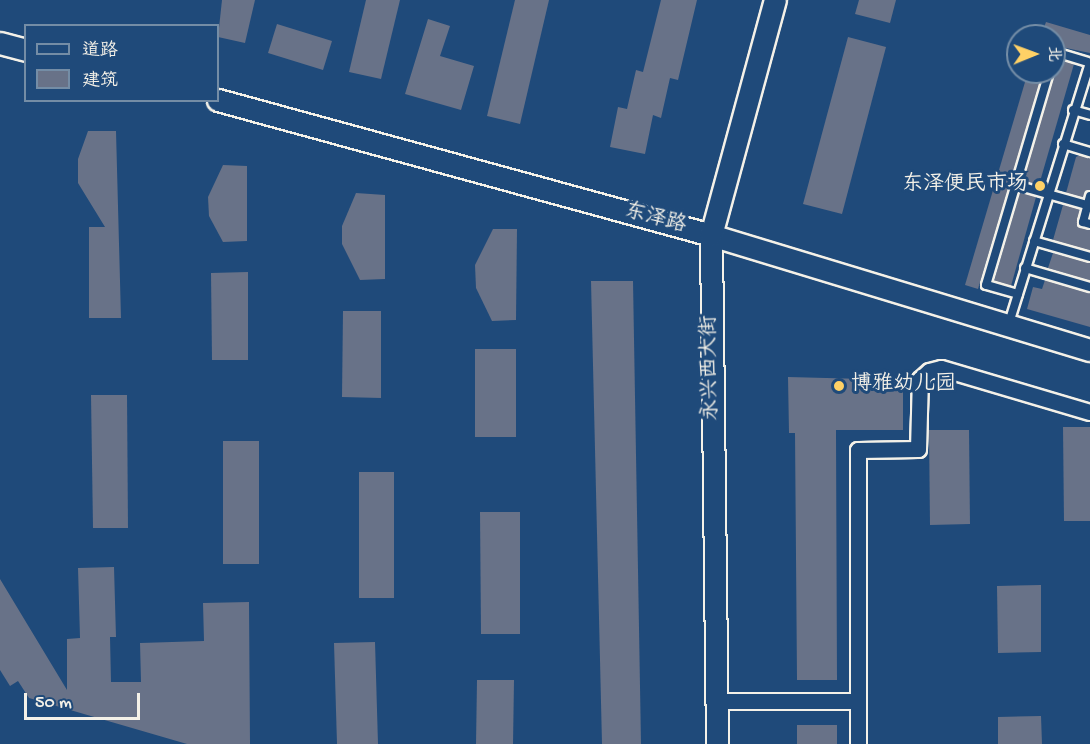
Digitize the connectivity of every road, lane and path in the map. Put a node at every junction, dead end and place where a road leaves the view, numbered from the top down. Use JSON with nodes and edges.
{"nodes":[{"id":1,"x":775,"y":0,"type":"edge"},
{"id":2,"x":0,"y":44,"type":"edge"},
{"id":3,"x":24,"y":50,"type":"edge"},
{"id":4,"x":1066,"y":56,"type":"edge"},
{"id":5,"x":1089,"y":63,"type":"edge"},
{"id":6,"x":1045,"y":84,"type":"edge"},
{"id":7,"x":219,"y":100,"type":"edge"},
{"id":8,"x":1073,"y":110,"type":"junction"},
{"id":9,"x":1090,"y":115,"type":"edge"},
{"id":10,"x":1063,"y":144,"type":"junction"},
{"id":11,"x":1090,"y":152,"type":"edge"},
{"id":12,"x":1016,"y":185,"type":"junction"},
{"id":13,"x":1048,"y":194,"type":"junction"},
{"id":14,"x":1090,"y":196,"type":"edge"},
{"id":15,"x":1088,"y":205,"type":"junction"},
{"id":16,"x":1090,"y":224,"type":"edge"},
{"id":17,"x":711,"y":235,"type":"junction"},
{"id":18,"x":1034,"y":241,"type":"junction"},
{"id":19,"x":1090,"y":257,"type":"edge"},
{"id":20,"x":1025,"y":268,"type":"junction"},
{"id":21,"x":1090,"y":287,"type":"edge"},
{"id":22,"x":1018,"y":294,"type":"junction"},
{"id":23,"x":1008,"y":325,"type":"junction"},
{"id":24,"x":1090,"y":350,"type":"edge"},
{"id":25,"x":1090,"y":412,"type":"edge"},
{"id":26,"x":716,"y":701,"type":"junction"},
{"id":27,"x":858,"y":701,"type":"junction"},
{"id":28,"x":717,"y":744,"type":"edge"},
{"id":29,"x":858,"y":744,"type":"edge"}],
"edges":[{"from":1,"to":17,"type":"main road","name":"永兴西大街"},
{"from":2,"to":3,"type":"main road"},
{"from":4,"to":5,"type":"lane"},
{"from":5,"to":8,"type":"lane"},
{"from":6,"to":12,"type":"lane"},
{"from":7,"to":17,"type":"main road","name":"东泽路"},
{"from":8,"to":9,"type":"lane"},
{"from":8,"to":10,"type":"lane"},
{"from":10,"to":11,"type":"lane"},
{"from":10,"to":13,"type":"lane"},
{"from":12,"to":13,"type":"lane"},
{"from":12,"to":22,"type":"lane"},
{"from":13,"to":15,"type":"lane"},
{"from":13,"to":18,"type":"lane"},
{"from":14,"to":15,"type":"lane"},
{"from":15,"to":16,"type":"lane"},
{"from":17,"to":23,"type":"main road","name":"东泽路"},
{"from":17,"to":26,"type":"main road","name":"永兴西大街"},
{"from":18,"to":19,"type":"lane"},
{"from":18,"to":20,"type":"lane"},
{"from":20,"to":21,"type":"lane"},
{"from":20,"to":22,"type":"lane"},
{"from":22,"to":23,"type":"lane"},
{"from":23,"to":24,"type":"main road","name":"东泽路"},
{"from":25,"to":27,"type":"street"},
{"from":26,"to":27,"type":"street"},
{"from":26,"to":28,"type":"main road","name":"永兴西大街"},
{"from":27,"to":29,"type":"street"}]}
